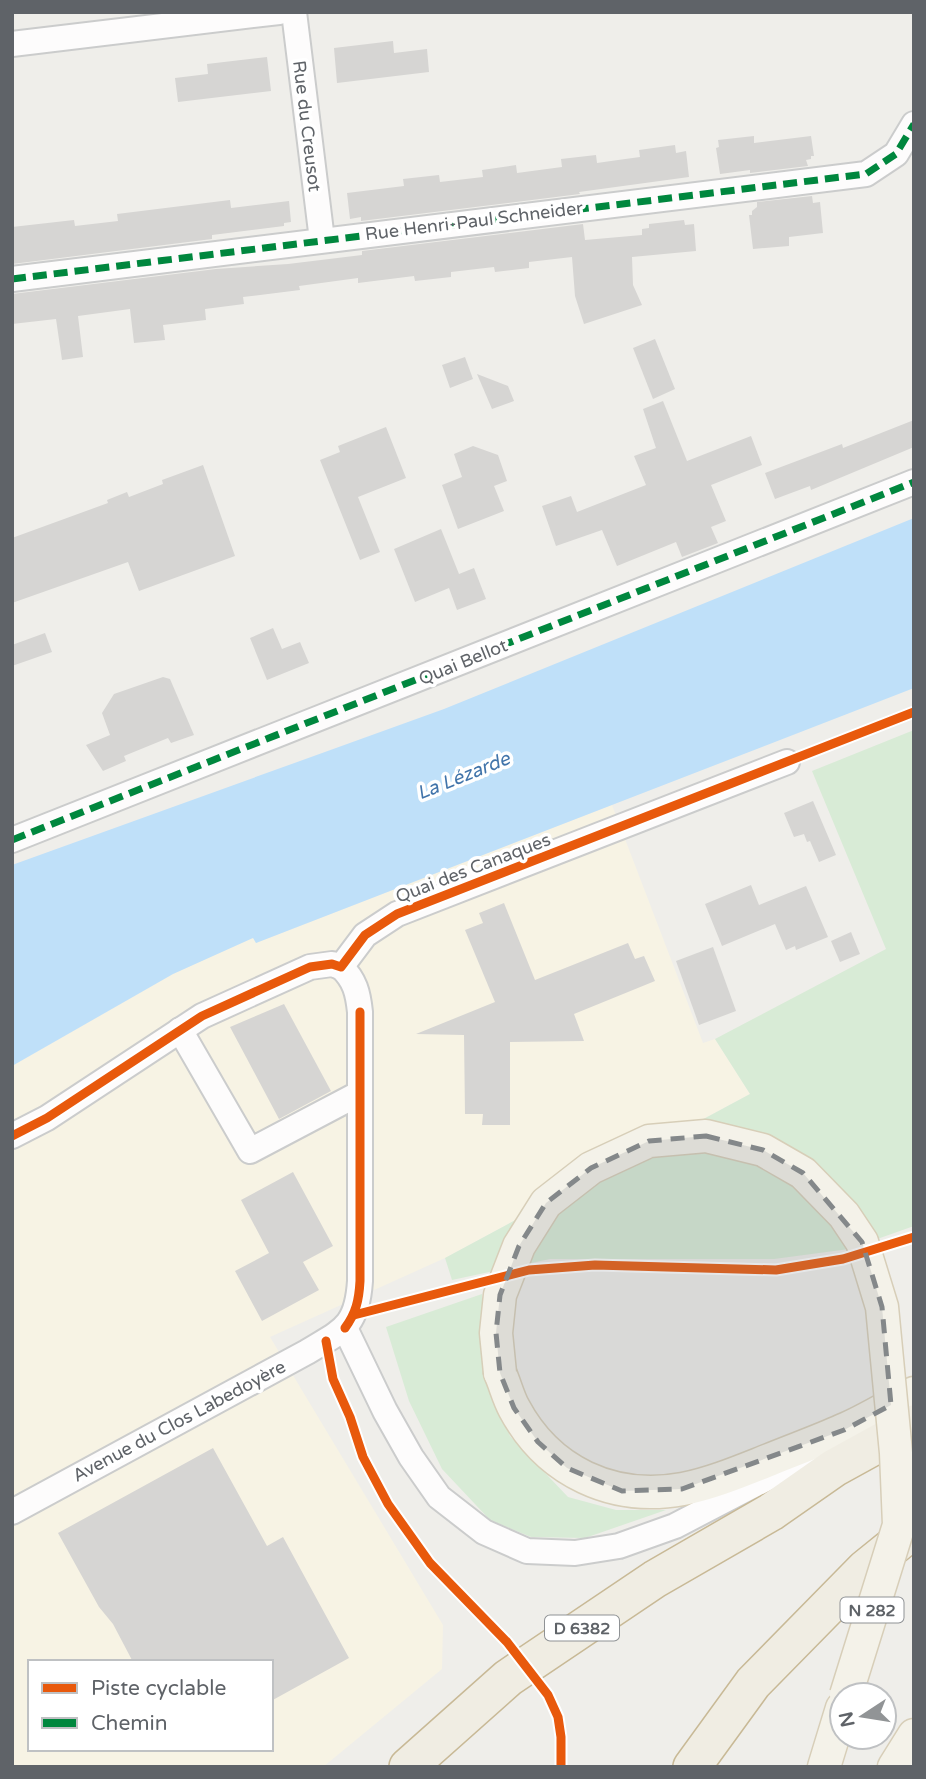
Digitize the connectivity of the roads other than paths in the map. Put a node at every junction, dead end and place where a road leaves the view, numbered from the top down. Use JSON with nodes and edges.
{"nodes":[{"id":1,"x":279,"y":12,"type":"edge"},
{"id":2,"x":294,"y":12,"type":"edge"},
{"id":3,"x":12,"y":44,"type":"edge"},
{"id":4,"x":914,"y":124,"type":"edge"},
{"id":5,"x":321,"y":240,"type":"junction"},
{"id":6,"x":12,"y":279,"type":"edge"},
{"id":7,"x":914,"y":482,"type":"edge"},
{"id":8,"x":787,"y":762,"type":"dead end"},
{"id":9,"x":12,"y":840,"type":"edge"},
{"id":10,"x":341,"y":967,"type":"junction"},
{"id":11,"x":180,"y":1030,"type":"junction"},
{"id":12,"x":360,"y":1093,"type":"junction"},
{"id":13,"x":12,"y":1136,"type":"edge"},
{"id":14,"x":345,"y":1328,"type":"junction"},
{"id":15,"x":914,"y":1394,"type":"edge"},
{"id":16,"x":914,"y":1424,"type":"edge"},
{"id":17,"x":914,"y":1445,"type":"edge"},
{"id":18,"x":914,"y":1477,"type":"edge"},
{"id":19,"x":12,"y":1512,"type":"edge"},
{"id":20,"x":771,"y":1512,"type":"junction"},
{"id":21,"x":906,"y":1527,"type":"edge"},
{"id":22,"x":914,"y":1553,"type":"edge"},
{"id":23,"x":831,"y":1605,"type":"junction"},
{"id":24,"x":851,"y":1681,"type":"edge"},
{"id":25,"x":914,"y":1735,"type":"edge"},
{"id":26,"x":408,"y":1767,"type":"edge"},
{"id":27,"x":692,"y":1767,"type":"edge"},
{"id":28,"x":894,"y":1767,"type":"edge"}],
"edges":[{"from":1,"to":3,"type":"street"},
{"from":2,"to":5,"type":"street","name":"Rue du Creusot"},
{"from":4,"to":5,"type":"street","name":"Rue Henri-Paul Schneider"},
{"from":5,"to":6,"type":"street","name":"Rue Henri-Paul Schneider"},
{"from":7,"to":9,"type":"street","name":"Quai Bellot"},
{"from":8,"to":10,"type":"street","name":"Quai des Canaques"},
{"from":10,"to":11,"type":"street"},
{"from":10,"to":12,"type":"street"},
{"from":11,"to":12,"type":"street"},
{"from":11,"to":13,"type":"street"},
{"from":12,"to":14,"type":"street"},
{"from":14,"to":15,"type":"street"},
{"from":14,"to":19,"type":"street","name":"Avenue du Clos Labedoyère"},
{"from":15,"to":21,"type":"main road","bridge":true},
{"from":16,"to":20,"type":"highway"},
{"from":17,"to":20,"type":"highway","number":"D 6382"},
{"from":18,"to":21,"type":"main road","number":"N 282"},
{"from":20,"to":26,"type":"highway","number":"D 6382"},
{"from":21,"to":23,"type":"highway"},
{"from":21,"to":24,"type":"main road","number":"N 282","bridge":true},
{"from":22,"to":23,"type":"main road"},
{"from":23,"to":27,"type":"highway"},
{"from":25,"to":28,"type":"main road"}]}
